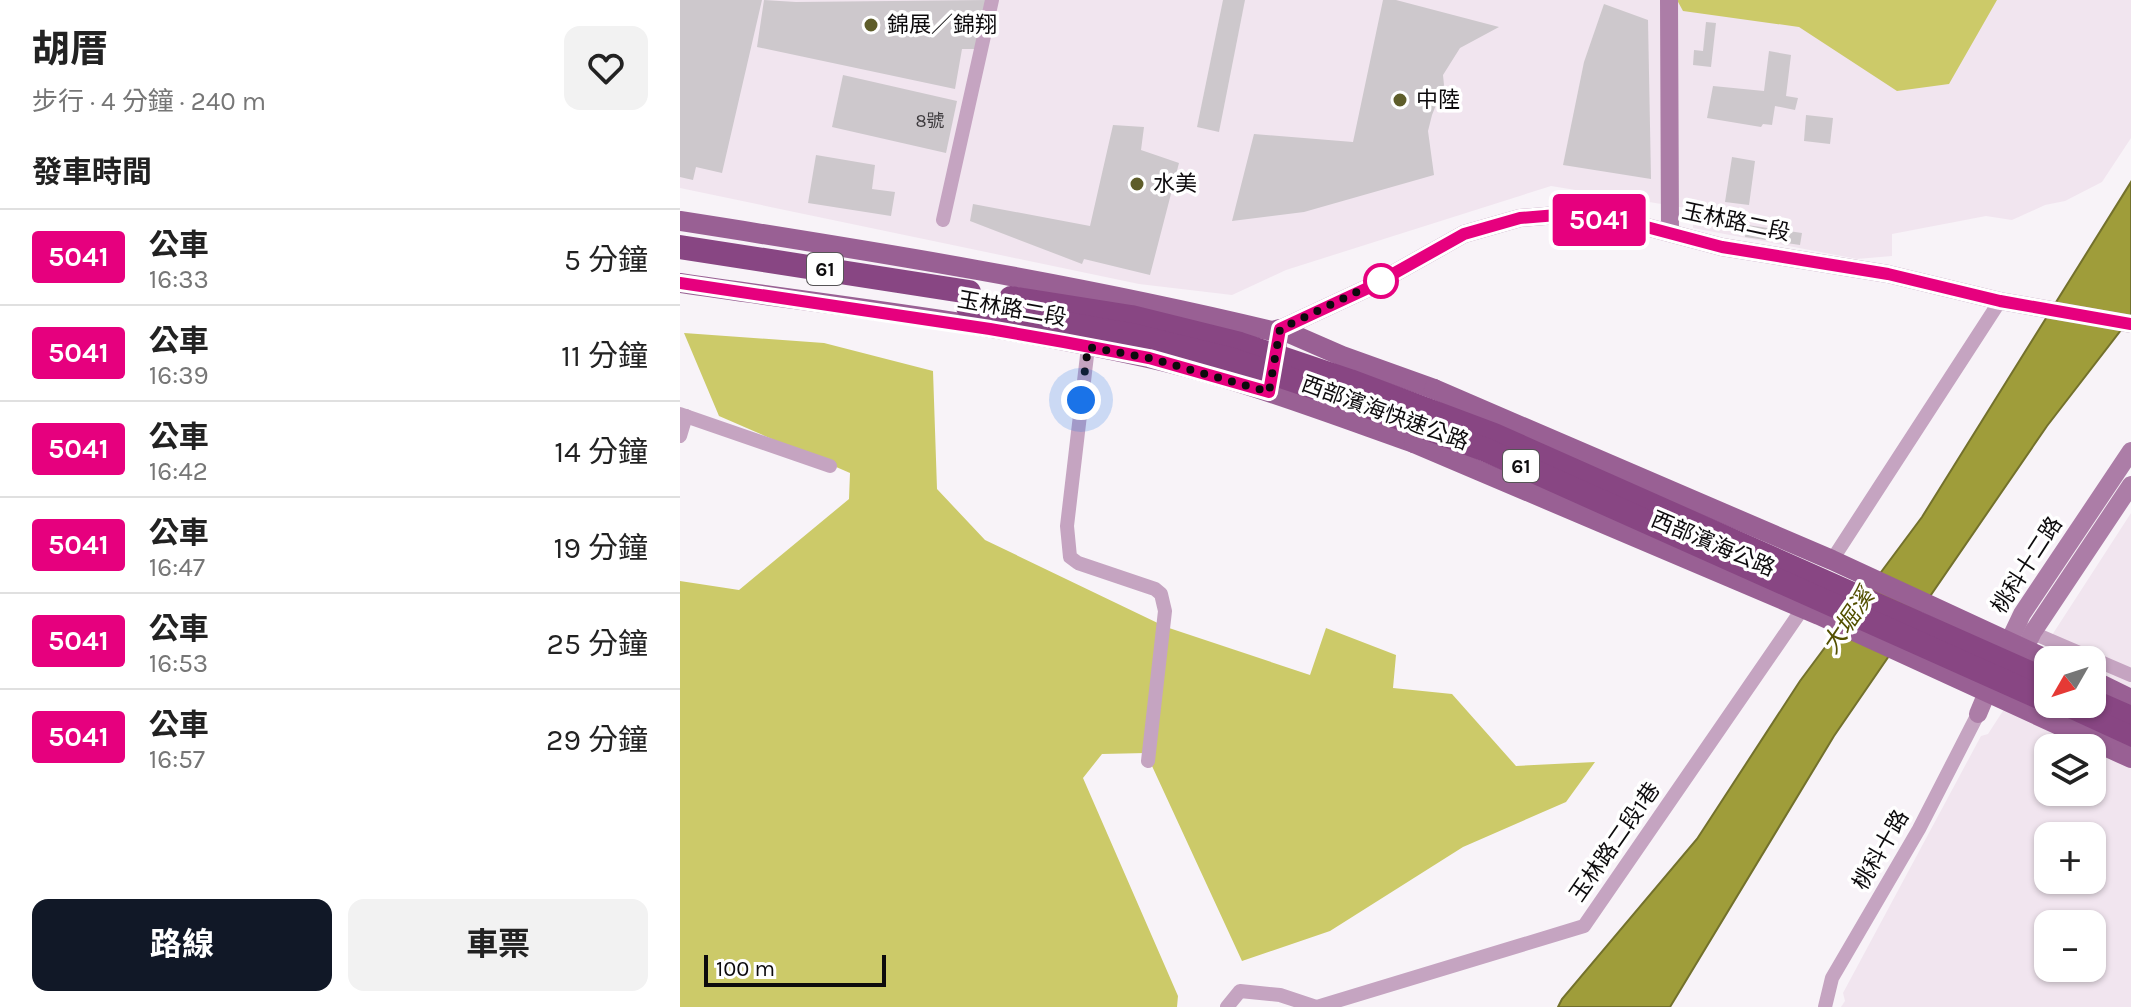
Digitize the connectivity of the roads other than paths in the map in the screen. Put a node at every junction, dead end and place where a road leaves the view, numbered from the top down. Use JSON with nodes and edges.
{"nodes":[{"id":1,"x":992,"y":0,"type":"edge"},
{"id":2,"x":1669,"y":0,"type":"edge"},
{"id":3,"x":943,"y":220,"type":"dead end"},
{"id":4,"x":680,"y":221,"type":"edge"},
{"id":5,"x":1670,"y":233,"type":"junction"},
{"id":6,"x":680,"y":247,"type":"edge"},
{"id":7,"x":680,"y":261,"type":"edge"},
{"id":8,"x":680,"y":283,"type":"edge"},
{"id":9,"x":968,"y":299,"type":"junction"},
{"id":10,"x":2006,"y":302,"type":"junction"},
{"id":11,"x":2131,"y":324,"type":"edge"},
{"id":12,"x":1280,"y":329,"type":"junction"},
{"id":13,"x":1088,"y":347,"type":"junction"},
{"id":14,"x":1269,"y":392,"type":"junction"},
{"id":15,"x":683,"y":415,"type":"edge"},
{"id":16,"x":680,"y":436,"type":"edge"},
{"id":17,"x":2131,"y":451,"type":"edge"},
{"id":18,"x":830,"y":466,"type":"dead end"},
{"id":19,"x":2131,"y":485,"type":"edge"},
{"id":20,"x":1832,"y":560,"type":"junction"},
{"id":21,"x":1803,"y":608,"type":"junction"},
{"id":22,"x":2014,"y":626,"type":"junction"},
{"id":23,"x":2033,"y":632,"type":"junction"},
{"id":24,"x":2034,"y":654,"type":"edge"},
{"id":25,"x":2034,"y":675,"type":"edge"},
{"id":26,"x":2131,"y":675,"type":"edge"},
{"id":27,"x":2106,"y":687,"type":"edge"},
{"id":28,"x":2034,"y":695,"type":"edge"},
{"id":29,"x":2131,"y":699,"type":"edge"},
{"id":30,"x":2106,"y":707,"type":"edge"},
{"id":31,"x":1984,"y":715,"type":"junction"},
{"id":32,"x":2087,"y":718,"type":"edge"},
{"id":33,"x":2131,"y":718,"type":"edge"},
{"id":34,"x":2131,"y":738,"type":"edge"},
{"id":35,"x":2131,"y":758,"type":"edge"},
{"id":36,"x":1148,"y":761,"type":"dead end"},
{"id":37,"x":1227,"y":1007,"type":"edge"},
{"id":38,"x":1316,"y":1007,"type":"edge"},
{"id":39,"x":1825,"y":1007,"type":"edge"}],
"edges":[{"from":1,"to":3,"type":"street"},
{"from":2,"to":5,"type":"street"},
{"from":4,"to":12,"type":"main road","name":"玉林路二段","number":"61"},
{"from":5,"to":10,"type":"street","name":"玉林路二段"},
{"from":5,"to":12,"type":"street","name":"玉林路二段"},
{"from":6,"to":9,"type":"highway","name":"西部濱海快速公路","number":"61"},
{"from":7,"to":9,"type":"highway","name":"西部濱海快速公路","number":"61"},
{"from":8,"to":13,"type":"main road","name":"玉林路二段","number":"61"},
{"from":9,"to":25,"type":"highway","name":"西部濱海快速公路","number":"61","bridge":true},
{"from":9,"to":28,"type":"highway","name":"西部濱海快速公路","number":"61","bridge":true},
{"from":10,"to":11,"type":"street","name":"玉林路二段"},
{"from":10,"to":20,"type":"street"},
{"from":12,"to":14,"type":"street"},
{"from":12,"to":20,"type":"main road","name":"西部濱海公路","number":"61","bridge":true},
{"from":13,"to":14,"type":"main road","name":"玉林路二段","number":"61"},
{"from":13,"to":36,"type":"street"},
{"from":14,"to":21,"type":"main road","name":"西部濱海公路","number":"61","bridge":true},
{"from":15,"to":16,"type":"street"},
{"from":15,"to":18,"type":"street"},
{"from":17,"to":22,"type":"street","name":"桃科十二路"},
{"from":19,"to":23,"type":"street","name":"桃科十二路"},
{"from":20,"to":24,"type":"main road","name":"西部濱海公路","number":"61","bridge":true},
{"from":21,"to":35,"type":"main road","name":"西部濱海公路","number":"61","bridge":true},
{"from":21,"to":38,"type":"street","name":"玉林路二段1巷"},
{"from":22,"to":23,"type":"street"},
{"from":22,"to":31,"type":"street","name":"桃科十二路"},
{"from":23,"to":26,"type":"street"},
{"from":23,"to":31,"type":"street","name":"桃科十二路"},
{"from":27,"to":29,"type":"main road"},
{"from":30,"to":33,"type":"highway"},
{"from":31,"to":39,"type":"street","name":"桃科十路"},
{"from":32,"to":34,"type":"highway"},
{"from":37,"to":38,"type":"street"}]}
